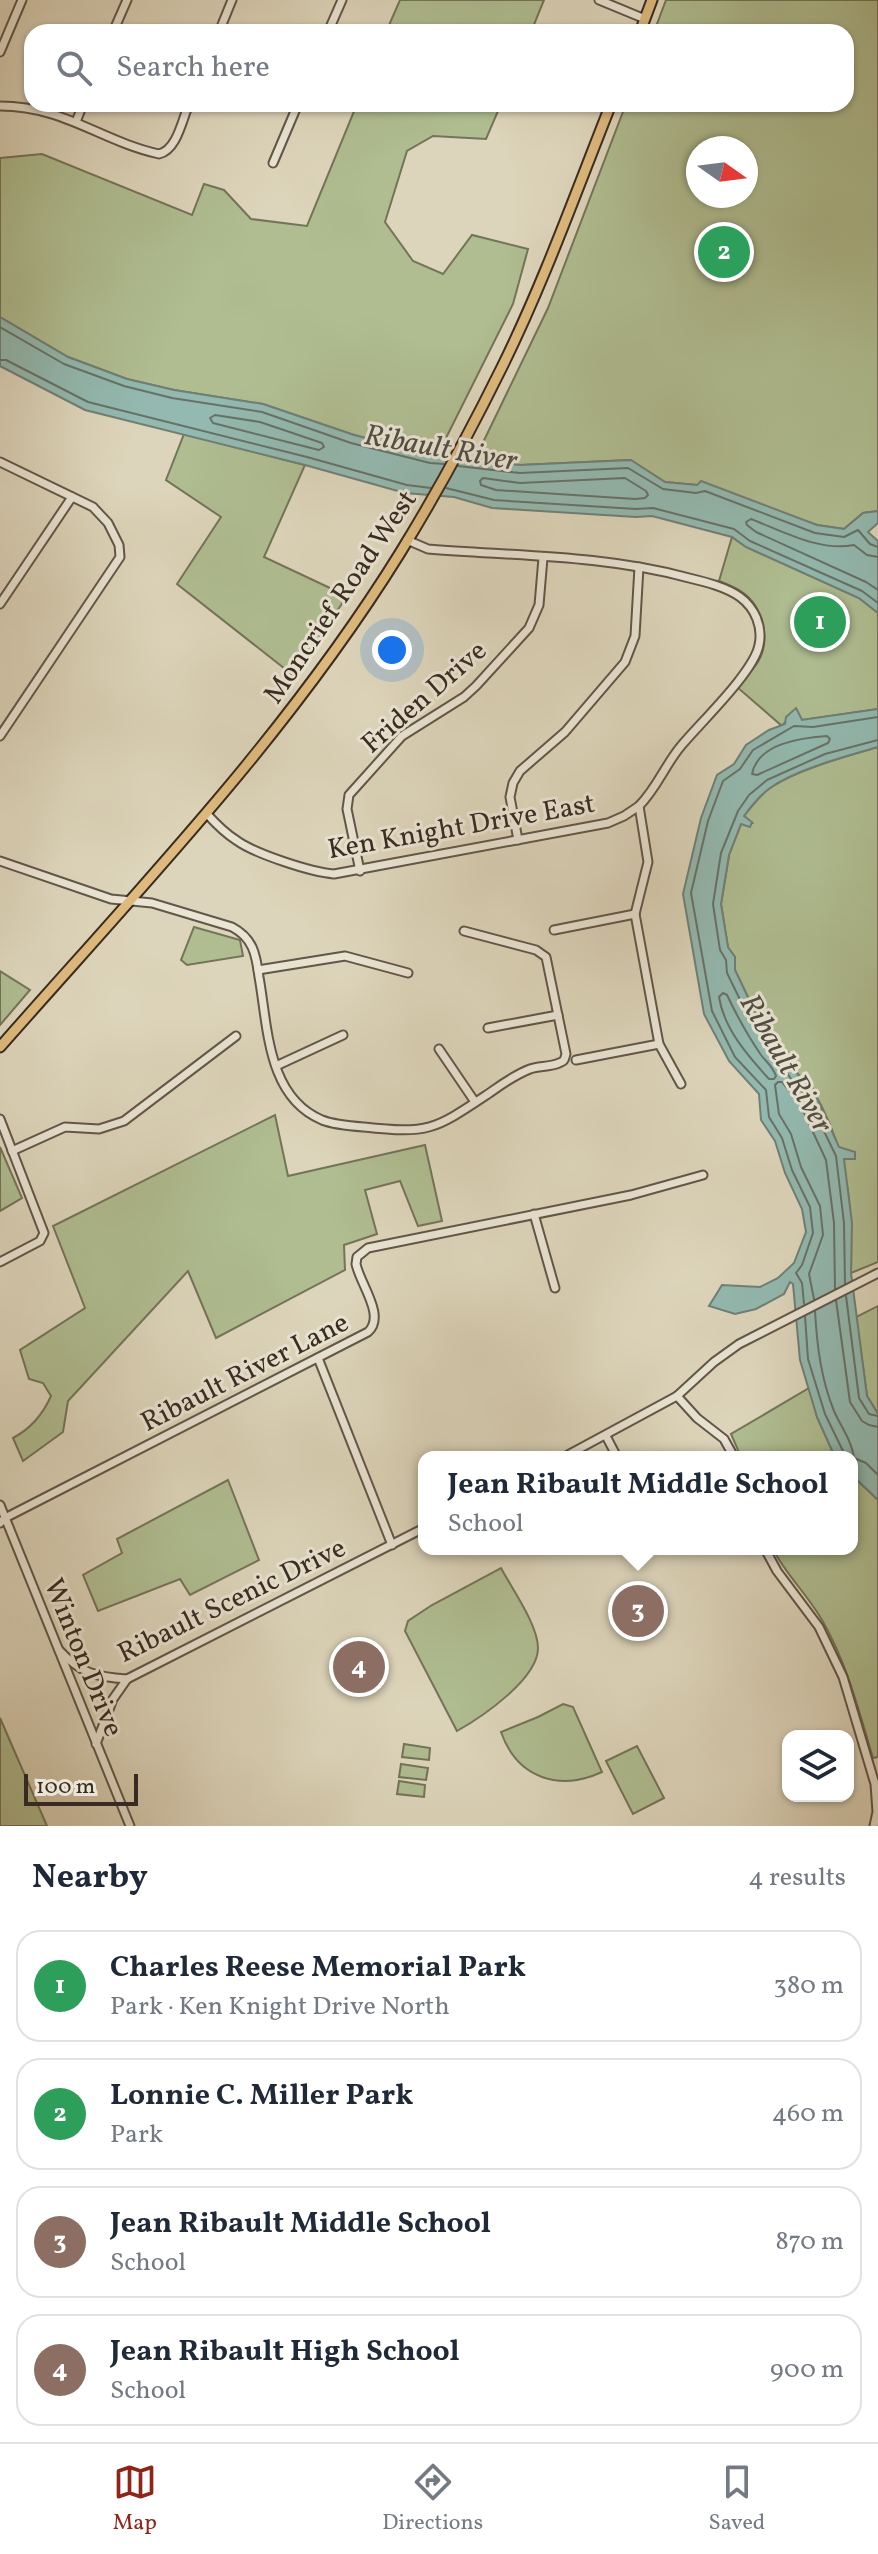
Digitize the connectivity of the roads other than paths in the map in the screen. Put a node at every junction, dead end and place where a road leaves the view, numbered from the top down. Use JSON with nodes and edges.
{"nodes":[{"id":1,"x":22,"y":0,"type":"edge"},
{"id":2,"x":127,"y":0,"type":"edge"},
{"id":3,"x":232,"y":0,"type":"edge"},
{"id":4,"x":342,"y":0,"type":"edge"},
{"id":5,"x":599,"y":0,"type":"edge"},
{"id":6,"x":652,"y":0,"type":"edge"},
{"id":7,"x":645,"y":19,"type":"junction"},
{"id":8,"x":116,"y":24,"type":"edge"},
{"id":9,"x":222,"y":24,"type":"edge"},
{"id":10,"x":332,"y":24,"type":"edge"},
{"id":11,"x":643,"y":24,"type":"edge"},
{"id":12,"x":0,"y":52,"type":"edge"},
{"id":13,"x":0,"y":106,"type":"edge"},
{"id":14,"x":24,"y":107,"type":"edge"},
{"id":15,"x":47,"y":112,"type":"edge"},
{"id":16,"x":80,"y":112,"type":"edge"},
{"id":17,"x":186,"y":112,"type":"edge"},
{"id":18,"x":295,"y":112,"type":"edge"},
{"id":19,"x":608,"y":112,"type":"edge"},
{"id":20,"x":76,"y":122,"type":"junction"},
{"id":21,"x":273,"y":163,"type":"dead end"},
{"id":22,"x":0,"y":462,"type":"edge"},
{"id":23,"x":72,"y":497,"type":"junction"},
{"id":24,"x":407,"y":540,"type":"junction"},
{"id":25,"x":543,"y":558,"type":"junction"},
{"id":26,"x":639,"y":567,"type":"junction"},
{"id":27,"x":0,"y":604,"type":"edge"},
{"id":28,"x":0,"y":736,"type":"edge"},
{"id":29,"x":639,"y":806,"type":"junction"},
{"id":30,"x":207,"y":814,"type":"junction"},
{"id":31,"x":518,"y":840,"type":"junction"},
{"id":32,"x":0,"y":861,"type":"edge"},
{"id":33,"x":360,"y":871,"type":"junction"},
{"id":34,"x":129,"y":900,"type":"junction"},
{"id":35,"x":635,"y":914,"type":"junction"},
{"id":36,"x":554,"y":930,"type":"dead end"},
{"id":37,"x":464,"y":931,"type":"dead end"},
{"id":38,"x":258,"y":970,"type":"junction"},
{"id":39,"x":408,"y":973,"type":"dead end"},
{"id":40,"x":558,"y":1015,"type":"junction"},
{"id":41,"x":488,"y":1028,"type":"dead end"},
{"id":42,"x":343,"y":1035,"type":"dead end"},
{"id":43,"x":236,"y":1036,"type":"dead end"},
{"id":44,"x":659,"y":1044,"type":"junction"},
{"id":45,"x":0,"y":1047,"type":"edge"},
{"id":46,"x":439,"y":1049,"type":"dead end"},
{"id":47,"x":576,"y":1060,"type":"dead end"},
{"id":48,"x":276,"y":1066,"type":"junction"},
{"id":49,"x":681,"y":1084,"type":"dead end"},
{"id":50,"x":475,"y":1102,"type":"junction"},
{"id":51,"x":0,"y":1119,"type":"edge"},
{"id":52,"x":12,"y":1151,"type":"junction"},
{"id":53,"x":703,"y":1175,"type":"dead end"},
{"id":54,"x":534,"y":1214,"type":"junction"},
{"id":55,"x":0,"y":1262,"type":"edge"},
{"id":56,"x":878,"y":1273,"type":"edge"},
{"id":57,"x":555,"y":1288,"type":"dead end"},
{"id":58,"x":318,"y":1358,"type":"junction"},
{"id":59,"x":677,"y":1396,"type":"junction"},
{"id":60,"x":606,"y":1436,"type":"junction"},
{"id":61,"x":576,"y":1451,"type":"edge"},
{"id":62,"x":614,"y":1451,"type":"edge"},
{"id":63,"x":731,"y":1451,"type":"edge"},
{"id":64,"x":0,"y":1505,"type":"edge"},
{"id":65,"x":3,"y":1520,"type":"edge"},
{"id":66,"x":418,"y":1531,"type":"edge"},
{"id":67,"x":392,"y":1545,"type":"junction"},
{"id":68,"x":768,"y":1555,"type":"edge"},
{"id":69,"x":59,"y":1650,"type":"junction"},
{"id":70,"x":127,"y":1679,"type":"junction"},
{"id":71,"x":96,"y":1744,"type":"junction"},
{"id":72,"x":130,"y":1826,"type":"edge"},
{"id":73,"x":874,"y":1826,"type":"edge"}],
"edges":[{"from":1,"to":12,"type":"street"},
{"from":2,"to":8,"type":"street"},
{"from":3,"to":9,"type":"street"},
{"from":4,"to":10,"type":"street"},
{"from":5,"to":7,"type":"street"},
{"from":6,"to":7,"type":"main road"},
{"from":7,"to":11,"type":"main road"},
{"from":13,"to":14,"type":"street"},
{"from":15,"to":20,"type":"street"},
{"from":16,"to":20,"type":"street"},
{"from":17,"to":20,"type":"street"},
{"from":18,"to":21,"type":"street"},
{"from":19,"to":24,"type":"main road","name":"Moncrief Road West"},
{"from":22,"to":23,"type":"street"},
{"from":23,"to":27,"type":"street"},
{"from":23,"to":28,"type":"street"},
{"from":24,"to":25,"type":"street"},
{"from":24,"to":30,"type":"main road","name":"Moncrief Road West"},
{"from":25,"to":26,"type":"street"},
{"from":25,"to":33,"type":"street","name":"Friden Drive"},
{"from":26,"to":29,"type":"street"},
{"from":26,"to":31,"type":"street"},
{"from":29,"to":31,"type":"street","name":"Ken Knight Drive East"},
{"from":29,"to":35,"type":"street"},
{"from":30,"to":33,"type":"street","name":"Ken Knight Drive East"},
{"from":30,"to":34,"type":"main road","name":"Moncrief Road West"},
{"from":31,"to":33,"type":"street","name":"Ken Knight Drive East"},
{"from":32,"to":34,"type":"street"},
{"from":34,"to":38,"type":"street"},
{"from":34,"to":45,"type":"main road","name":"Moncrief Road West"},
{"from":35,"to":36,"type":"street"},
{"from":35,"to":44,"type":"street"},
{"from":37,"to":40,"type":"street"},
{"from":38,"to":39,"type":"street"},
{"from":38,"to":48,"type":"street"},
{"from":40,"to":41,"type":"street"},
{"from":40,"to":50,"type":"street"},
{"from":42,"to":48,"type":"street"},
{"from":43,"to":52,"type":"street"},
{"from":44,"to":47,"type":"street"},
{"from":44,"to":49,"type":"street"},
{"from":46,"to":50,"type":"street"},
{"from":48,"to":50,"type":"street"},
{"from":51,"to":52,"type":"street"},
{"from":52,"to":55,"type":"street"},
{"from":53,"to":54,"type":"street","name":"Ribault River Lane"},
{"from":54,"to":57,"type":"street"},
{"from":54,"to":58,"type":"street","name":"Ribault River Lane"},
{"from":56,"to":59,"type":"street"},
{"from":58,"to":65,"type":"street","name":"Ribault River Lane"},
{"from":58,"to":67,"type":"street"},
{"from":59,"to":60,"type":"street"},
{"from":59,"to":63,"type":"street"},
{"from":60,"to":61,"type":"street"},
{"from":60,"to":62,"type":"street"},
{"from":64,"to":65,"type":"street","name":"Winton Drive"},
{"from":65,"to":69,"type":"street","name":"Winton Drive"},
{"from":66,"to":67,"type":"street","name":"Ribault Scenic Drive"},
{"from":67,"to":70,"type":"street","name":"Ribault Scenic Drive"},
{"from":68,"to":73,"type":"street"},
{"from":69,"to":70,"type":"street","name":"Ribault Scenic Drive"},
{"from":69,"to":71,"type":"street","name":"Winton Drive"},
{"from":70,"to":71,"type":"street"},
{"from":71,"to":72,"type":"street","name":"Winton Drive"}]}
